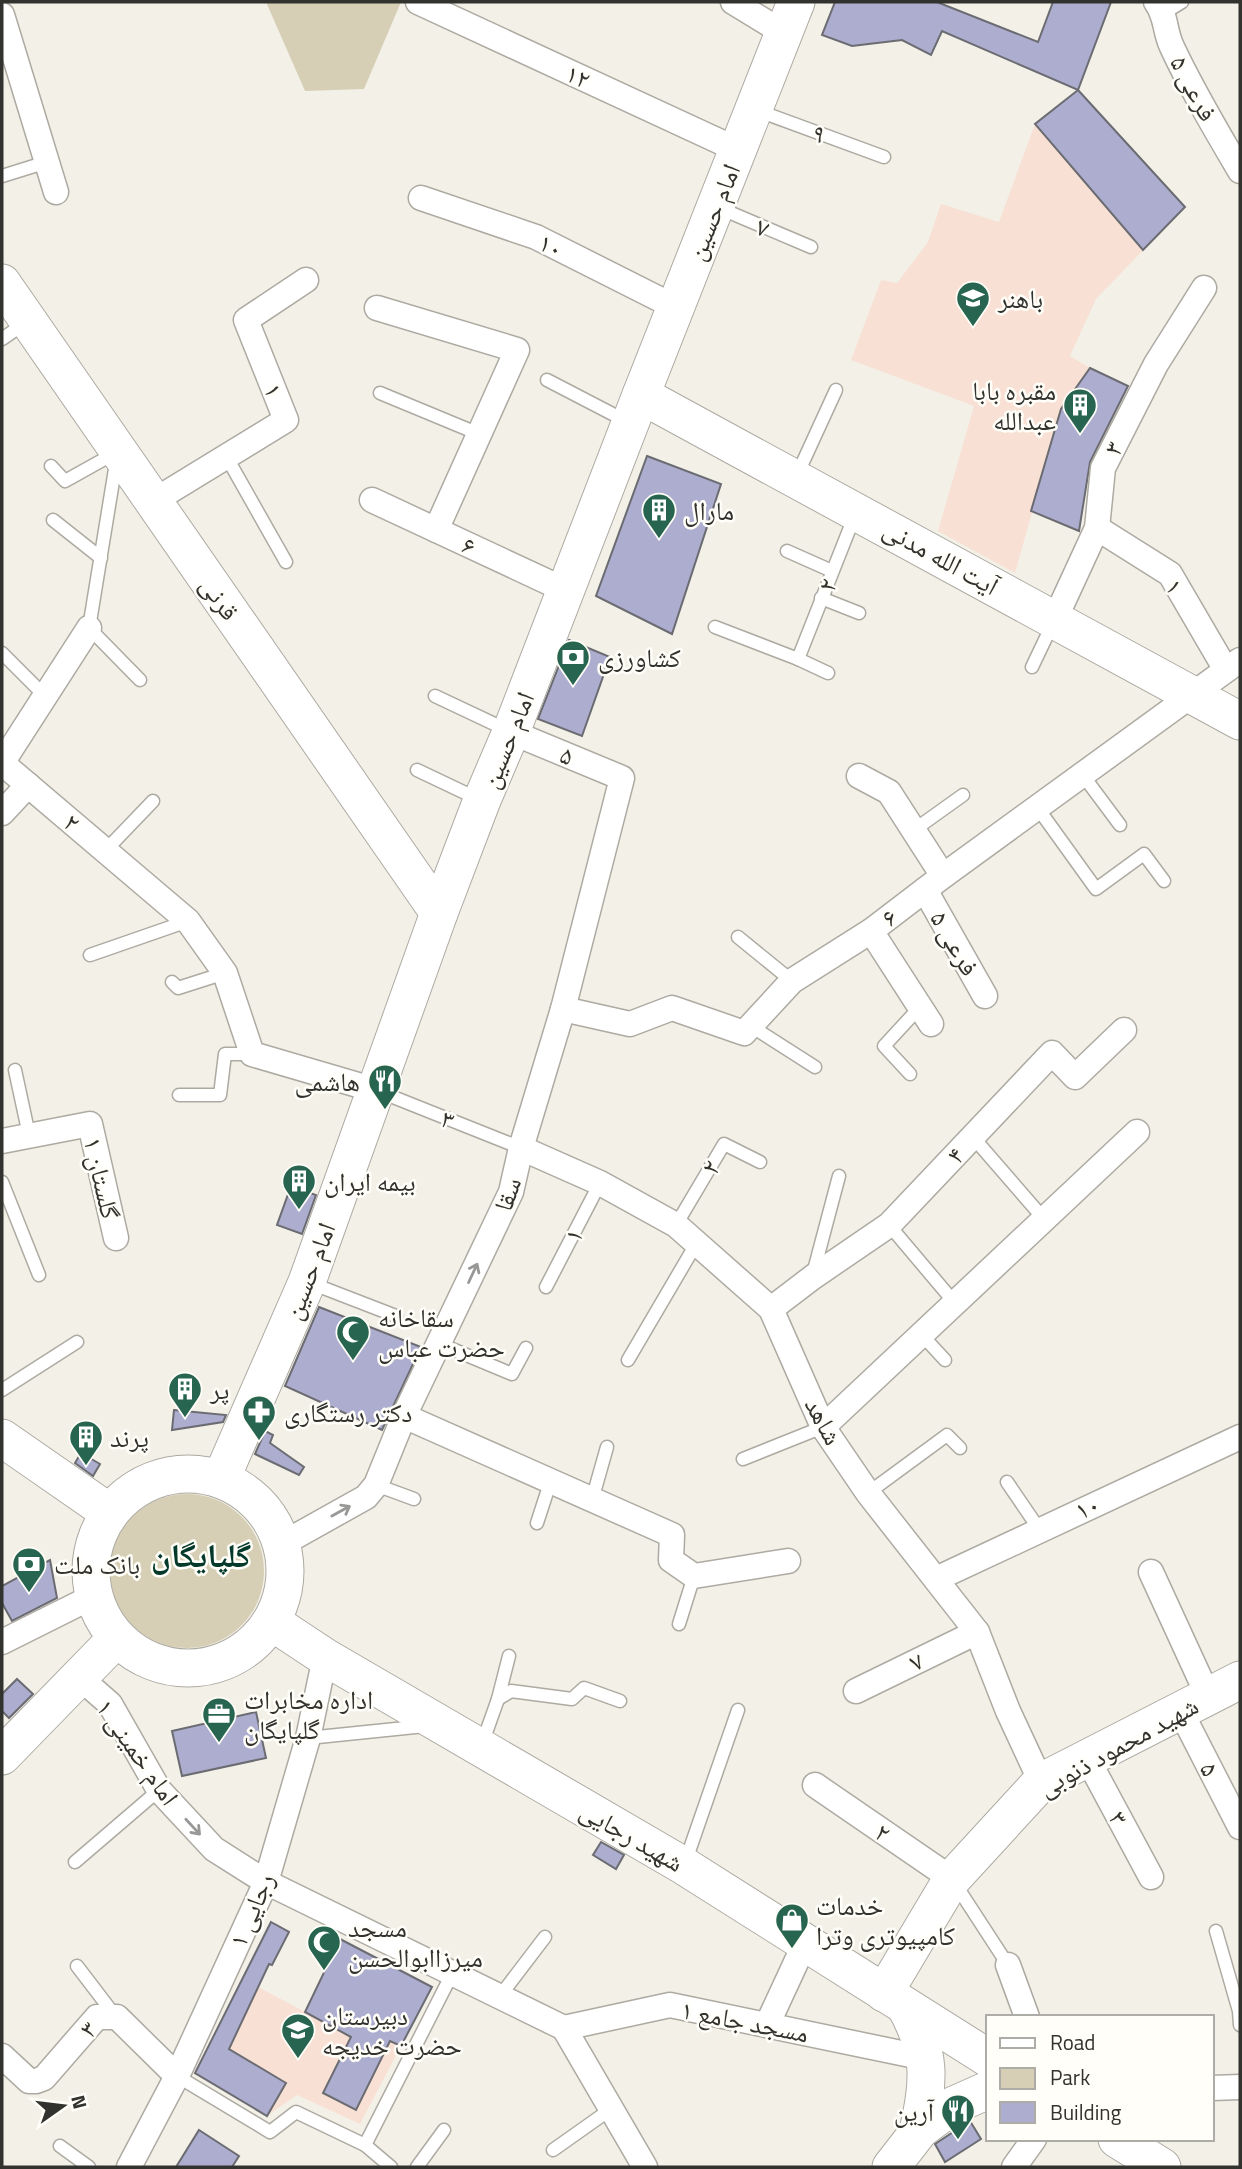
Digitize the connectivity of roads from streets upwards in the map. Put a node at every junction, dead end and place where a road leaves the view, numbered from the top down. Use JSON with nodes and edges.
{"nodes":[{"id":1,"x":418,"y":2,"type":"edge"},
{"id":2,"x":733,"y":2,"type":"edge"},
{"id":3,"x":1167,"y":6,"type":"edge"},
{"id":4,"x":2,"y":15,"type":"edge"},
{"id":5,"x":790,"y":17,"type":"edge"},
{"id":6,"x":738,"y":150,"type":"junction"},
{"id":7,"x":1240,"y":171,"type":"edge"},
{"id":8,"x":56,"y":192,"type":"dead end"},
{"id":9,"x":421,"y":198,"type":"dead end"},
{"id":10,"x":306,"y":281,"type":"dead end"},
{"id":11,"x":2,"y":283,"type":"edge"},
{"id":12,"x":1204,"y":288,"type":"dead end"},
{"id":13,"x":675,"y":307,"type":"junction"},
{"id":14,"x":377,"y":308,"type":"dead end"},
{"id":15,"x":15,"y":330,"type":"edge"},
{"id":16,"x":635,"y":409,"type":"junction"},
{"id":17,"x":372,"y":500,"type":"dead end"},
{"id":18,"x":152,"y":502,"type":"junction"},
{"id":19,"x":1097,"y":528,"type":"junction"},
{"id":20,"x":436,"y":530,"type":"junction"},
{"id":21,"x":565,"y":590,"type":"junction"},
{"id":22,"x":1055,"y":619,"type":"junction"},
{"id":23,"x":89,"y":628,"type":"road end"},
{"id":24,"x":1233,"y":665,"type":"edge"},
{"id":25,"x":1192,"y":694,"type":"junction"},
{"id":26,"x":1240,"y":721,"type":"edge"},
{"id":27,"x":511,"y":732,"type":"junction"},
{"id":28,"x":859,"y":776,"type":"dead end"},
{"id":29,"x":622,"y":778,"type":"joint"},
{"id":30,"x":27,"y":785,"type":"junction"},
{"id":31,"x":2,"y":813,"type":"edge"},
{"id":32,"x":934,"y":883,"type":"junction"},
{"id":33,"x":439,"y":913,"type":"junction"},
{"id":34,"x":871,"y":931,"type":"junction"},
{"id":35,"x":985,"y":996,"type":"dead end"},
{"id":36,"x":563,"y":1009,"type":"junction"},
{"id":37,"x":926,"y":1015,"type":"road end"},
{"id":38,"x":1124,"y":1030,"type":"dead end"},
{"id":39,"x":375,"y":1090,"type":"junction"},
{"id":40,"x":1137,"y":1132,"type":"dead end"},
{"id":41,"x":2,"y":1141,"type":"edge"},
{"id":42,"x":521,"y":1148,"type":"junction"},
{"id":43,"x":116,"y":1238,"type":"dead end"},
{"id":44,"x":771,"y":1309,"type":"junction"},
{"id":45,"x":404,"y":1416,"type":"junction"},
{"id":46,"x":823,"y":1427,"type":"junction"},
{"id":47,"x":1240,"y":1437,"type":"edge"},
{"id":48,"x":2,"y":1438,"type":"edge"},
{"id":49,"x":221,"y":1479,"type":"junction"},
{"id":50,"x":110,"y":1513,"type":"junction"},
{"id":51,"x":282,"y":1544,"type":"junction"},
{"id":52,"x":788,"y":1561,"type":"dead end"},
{"id":53,"x":1151,"y":1572,"type":"dead end"},
{"id":54,"x":936,"y":1579,"type":"junction"},
{"id":55,"x":94,"y":1595,"type":"junction"},
{"id":56,"x":272,"y":1622,"type":"junction"},
{"id":57,"x":977,"y":1632,"type":"junction"},
{"id":58,"x":117,"y":1638,"type":"junction"},
{"id":59,"x":2,"y":1642,"type":"edge"},
{"id":60,"x":325,"y":1657,"type":"junction"},
{"id":61,"x":79,"y":1677,"type":"junction"},
{"id":62,"x":1240,"y":1680,"type":"edge"},
{"id":63,"x":856,"y":1691,"type":"dead end"},
{"id":64,"x":1194,"y":1703,"type":"junction"},
{"id":65,"x":2,"y":1756,"type":"edge"},
{"id":66,"x":1087,"y":1758,"type":"junction"},
{"id":67,"x":1041,"y":1782,"type":"junction"},
{"id":68,"x":815,"y":1785,"type":"dead end"},
{"id":69,"x":1240,"y":1827,"type":"edge"},
{"id":70,"x":1151,"y":1877,"type":"dead end"},
{"id":71,"x":952,"y":1879,"type":"junction"},
{"id":72,"x":266,"y":1882,"type":"junction"},
{"id":73,"x":805,"y":1943,"type":"junction"},
{"id":74,"x":1008,"y":1965,"type":"road end"},
{"id":75,"x":894,"y":1999,"type":"junction"},
{"id":76,"x":1026,"y":2015,"type":"edge"},
{"id":77,"x":767,"y":2025,"type":"junction"},
{"id":78,"x":564,"y":2028,"type":"junction"},
{"id":79,"x":2,"y":2056,"type":"edge"},
{"id":80,"x":985,"y":2056,"type":"edge"},
{"id":81,"x":925,"y":2058,"type":"junction"},
{"id":82,"x":177,"y":2076,"type":"junction"},
{"id":83,"x":1240,"y":2087,"type":"edge"},
{"id":84,"x":1214,"y":2088,"type":"edge"},
{"id":85,"x":986,"y":2091,"type":"edge"},
{"id":86,"x":918,"y":2131,"type":"junction"},
{"id":87,"x":1033,"y":2141,"type":"edge"},
{"id":88,"x":1121,"y":2141,"type":"edge"},
{"id":89,"x":129,"y":2167,"type":"edge"},
{"id":90,"x":645,"y":2167,"type":"edge"},
{"id":91,"x":891,"y":2167,"type":"edge"},
{"id":92,"x":1014,"y":2167,"type":"edge"},
{"id":93,"x":1162,"y":2167,"type":"edge"}],
"edges":[{"from":1,"to":6,"type":"street","name":"۱۲"},
{"from":2,"to":5,"type":"street"},
{"from":3,"to":7,"type":"street","name":"فرعی ۵"},
{"from":4,"to":8,"type":"street"},
{"from":5,"to":6,"type":"main road","name":"امام حسین"},
{"from":6,"to":13,"type":"main road","name":"امام حسین"},
{"from":9,"to":13,"type":"street","name":"۱۰"},
{"from":10,"to":18,"type":"street","name":"۱"},
{"from":11,"to":15,"type":"main road","name":"قرنی"},
{"from":12,"to":19,"type":"street","name":"۳"},
{"from":13,"to":16,"type":"main road","name":"امام حسین"},
{"from":14,"to":20,"type":"street"},
{"from":15,"to":18,"type":"main road","name":"قرنی"},
{"from":16,"to":21,"type":"main road","name":"امام حسین"},
{"from":16,"to":22,"type":"main road","name":"آیت الله مدنی"},
{"from":17,"to":20,"type":"street","name":"۶"},
{"from":18,"to":33,"type":"main road","name":"قرنی"},
{"from":19,"to":22,"type":"street","name":"۳"},
{"from":19,"to":24,"type":"street","name":"۱"},
{"from":20,"to":21,"type":"street","name":"۶"},
{"from":21,"to":27,"type":"main road","name":"امام حسین"},
{"from":22,"to":25,"type":"main road","name":"آیت الله مدنی"},
{"from":23,"to":30,"type":"street","name":"۲"},
{"from":24,"to":25,"type":"street"},
{"from":25,"to":26,"type":"main road","name":"آیت الله مدنی"},
{"from":25,"to":32,"type":"street","name":"۶"},
{"from":27,"to":29,"type":"street","name":"۵"},
{"from":27,"to":33,"type":"main road","name":"امام حسین"},
{"from":28,"to":32,"type":"street","name":"فرعی ۵"},
{"from":29,"to":36,"type":"street","name":"سقا"},
{"from":30,"to":31,"type":"street"},
{"from":30,"to":39,"type":"street","name":"۲"},
{"from":32,"to":34,"type":"street","name":"۶"},
{"from":32,"to":35,"type":"street","name":"فرعی ۵"},
{"from":33,"to":39,"type":"main road","name":"امام حسین"},
{"from":34,"to":36,"type":"street","name":"۶"},
{"from":34,"to":37,"type":"street"},
{"from":36,"to":42,"type":"street","name":"سقا"},
{"from":38,"to":44,"type":"street","name":"۴"},
{"from":39,"to":49,"type":"main road","name":"امام حسین"},
{"from":40,"to":46,"type":"street"},
{"from":41,"to":43,"type":"street","name":"گلستان ۱"},
{"from":42,"to":44,"type":"street","name":"شاهد"},
{"from":45,"to":42,"type":"street","name":"سقا","one_way":true},
{"from":44,"to":46,"type":"street","name":"شاهد"},
{"from":51,"to":45,"type":"street","name":"سقا","one_way":true},
{"from":45,"to":52,"type":"street"},
{"from":46,"to":54,"type":"street","name":"شاهد"},
{"from":47,"to":54,"type":"street","name":"۱۰"},
{"from":48,"to":50,"type":"main road"},
{"from":49,"to":50,"type":"main road"},
{"from":49,"to":51,"type":"main road"},
{"from":50,"to":55,"type":"main road"},
{"from":51,"to":56,"type":"main road"},
{"from":53,"to":64,"type":"street"},
{"from":54,"to":57,"type":"street","name":"شاهد"},
{"from":55,"to":58,"type":"main road"},
{"from":55,"to":59,"type":"street"},
{"from":56,"to":58,"type":"main road"},
{"from":56,"to":60,"type":"main road","name":"شهید رجایی"},
{"from":57,"to":63,"type":"street","name":"۷"},
{"from":57,"to":67,"type":"street","name":"شاهد"},
{"from":58,"to":61,"type":"main road"},
{"from":60,"to":72,"type":"street","name":"رجایی ۱"},
{"from":60,"to":73,"type":"main road","name":"شهید رجایی"},
{"from":61,"to":65,"type":"main road"},
{"from":61,"to":72,"type":"street","name":"امام خمینی ۱","one_way":true},
{"from":62,"to":64,"type":"main road","name":"شهید محمود ذنوبی"},
{"from":64,"to":66,"type":"main road","name":"شهید محمود ذنوبی"},
{"from":64,"to":69,"type":"street","name":"۵"},
{"from":66,"to":67,"type":"main road","name":"شهید محمود ذنوبی"},
{"from":66,"to":70,"type":"street","name":"۳"},
{"from":67,"to":71,"type":"main road","name":"شهید محمود ذنوبی"},
{"from":68,"to":71,"type":"street","name":"۲"},
{"from":71,"to":75,"type":"main road","name":"شهید محمود ذنوبی"},
{"from":72,"to":78,"type":"street","name":"امام خمینی ۱"},
{"from":72,"to":82,"type":"street","name":"رجایی ۱"},
{"from":73,"to":75,"type":"main road","name":"شهید رجایی"},
{"from":73,"to":77,"type":"street"},
{"from":74,"to":76,"type":"street"},
{"from":75,"to":80,"type":"main road","name":"شهید رجایی"},
{"from":75,"to":81,"type":"main road"},
{"from":77,"to":78,"type":"street","name":"مسجد جامع ۱"},
{"from":77,"to":81,"type":"street","name":"مسجد جامع ۱"},
{"from":78,"to":90,"type":"street"},
{"from":79,"to":82,"type":"street","name":"۳"},
{"from":80,"to":86,"type":"main road"},
{"from":81,"to":86,"type":"main road"},
{"from":82,"to":89,"type":"street"},
{"from":83,"to":84,"type":"street"},
{"from":85,"to":86,"type":"main road"},
{"from":86,"to":91,"type":"main road"},
{"from":87,"to":92,"type":"street"},
{"from":88,"to":93,"type":"main road"}]}
